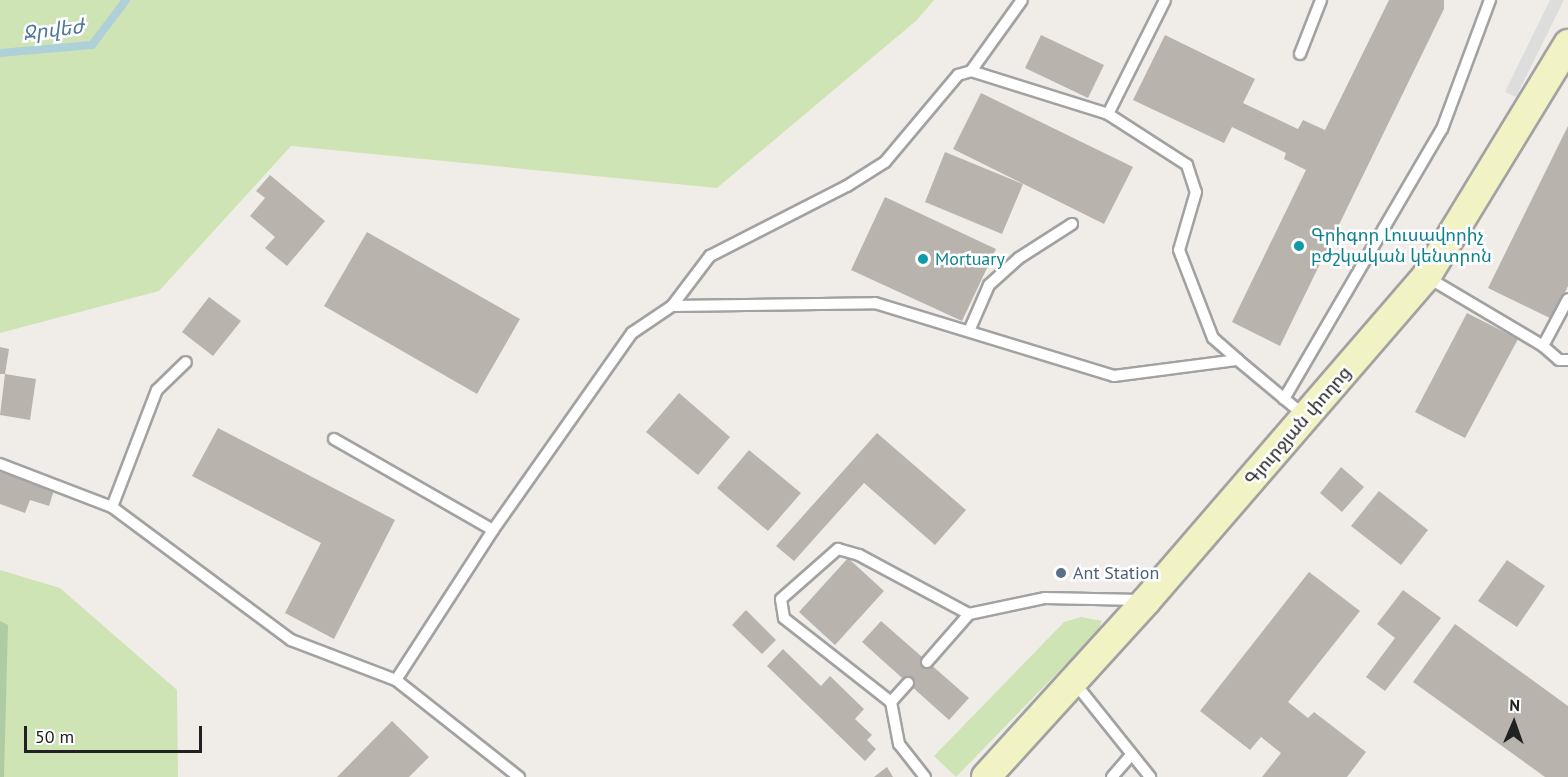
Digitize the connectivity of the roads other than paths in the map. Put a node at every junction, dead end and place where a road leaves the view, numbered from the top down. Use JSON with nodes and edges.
{"nodes":[{"id":1,"x":1022,"y":0,"type":"edge"},
{"id":2,"x":1165,"y":0,"type":"edge"},
{"id":3,"x":1321,"y":0,"type":"edge"},
{"id":4,"x":1490,"y":0,"type":"edge"},
{"id":5,"x":1568,"y":44,"type":"edge"},
{"id":6,"x":1300,"y":54,"type":"dead end"},
{"id":7,"x":971,"y":71,"type":"junction"},
{"id":8,"x":1108,"y":114,"type":"junction"},
{"id":9,"x":1072,"y":224,"type":"dead end"},
{"id":10,"x":1426,"y":277,"type":"junction"},
{"id":11,"x":1568,"y":299,"type":"edge"},
{"id":12,"x":672,"y":306,"type":"junction"},
{"id":13,"x":969,"y":331,"type":"junction"},
{"id":14,"x":1543,"y":346,"type":"junction"},
{"id":15,"x":1238,"y":360,"type":"junction"},
{"id":16,"x":1568,"y":360,"type":"edge"},
{"id":17,"x":186,"y":362,"type":"dead end"},
{"id":18,"x":1295,"y":408,"type":"junction"},
{"id":19,"x":334,"y":439,"type":"dead end"},
{"id":20,"x":0,"y":464,"type":"edge"},
{"id":21,"x":112,"y":507,"type":"junction"},
{"id":22,"x":493,"y":530,"type":"junction"},
{"id":23,"x":1147,"y":600,"type":"junction"},
{"id":24,"x":969,"y":614,"type":"junction"},
{"id":25,"x":927,"y":662,"type":"dead end"},
{"id":26,"x":396,"y":680,"type":"junction"},
{"id":27,"x":1074,"y":682,"type":"junction"},
{"id":28,"x":908,"y":683,"type":"dead end"},
{"id":29,"x":891,"y":702,"type":"junction"},
{"id":30,"x":1132,"y":754,"type":"junction"},
{"id":31,"x":519,"y":777,"type":"edge"},
{"id":32,"x":925,"y":777,"type":"edge"},
{"id":33,"x":986,"y":777,"type":"edge"},
{"id":34,"x":1112,"y":777,"type":"edge"},
{"id":35,"x":1150,"y":777,"type":"edge"}],
"edges":[{"from":1,"to":7,"type":"lane"},
{"from":2,"to":8,"type":"lane"},
{"from":3,"to":6,"type":"lane"},
{"from":4,"to":18,"type":"lane"},
{"from":5,"to":10,"type":"main road","name":"Գյուրջյան փողոց"},
{"from":7,"to":8,"type":"lane"},
{"from":7,"to":12,"type":"lane"},
{"from":8,"to":15,"type":"lane"},
{"from":9,"to":13,"type":"lane"},
{"from":10,"to":14,"type":"lane"},
{"from":10,"to":18,"type":"main road","name":"Գյուրջյան փողոց"},
{"from":11,"to":14,"type":"lane"},
{"from":12,"to":13,"type":"lane"},
{"from":12,"to":22,"type":"lane"},
{"from":13,"to":15,"type":"lane"},
{"from":14,"to":16,"type":"lane"},
{"from":15,"to":18,"type":"lane"},
{"from":17,"to":21,"type":"lane"},
{"from":18,"to":23,"type":"main road","name":"Գյուրջյան փողոց"},
{"from":19,"to":22,"type":"lane"},
{"from":20,"to":21,"type":"lane"},
{"from":21,"to":26,"type":"lane"},
{"from":22,"to":26,"type":"lane"},
{"from":23,"to":24,"type":"lane"},
{"from":23,"to":27,"type":"main road","name":"Գյուրջյան փողոց"},
{"from":24,"to":25,"type":"lane"},
{"from":24,"to":29,"type":"lane"},
{"from":26,"to":31,"type":"lane"},
{"from":27,"to":30,"type":"lane"},
{"from":27,"to":33,"type":"main road","name":"Գյուրջյան փողոց"},
{"from":28,"to":29,"type":"lane"},
{"from":29,"to":32,"type":"lane"},
{"from":30,"to":34,"type":"lane"},
{"from":30,"to":35,"type":"lane"}]}
